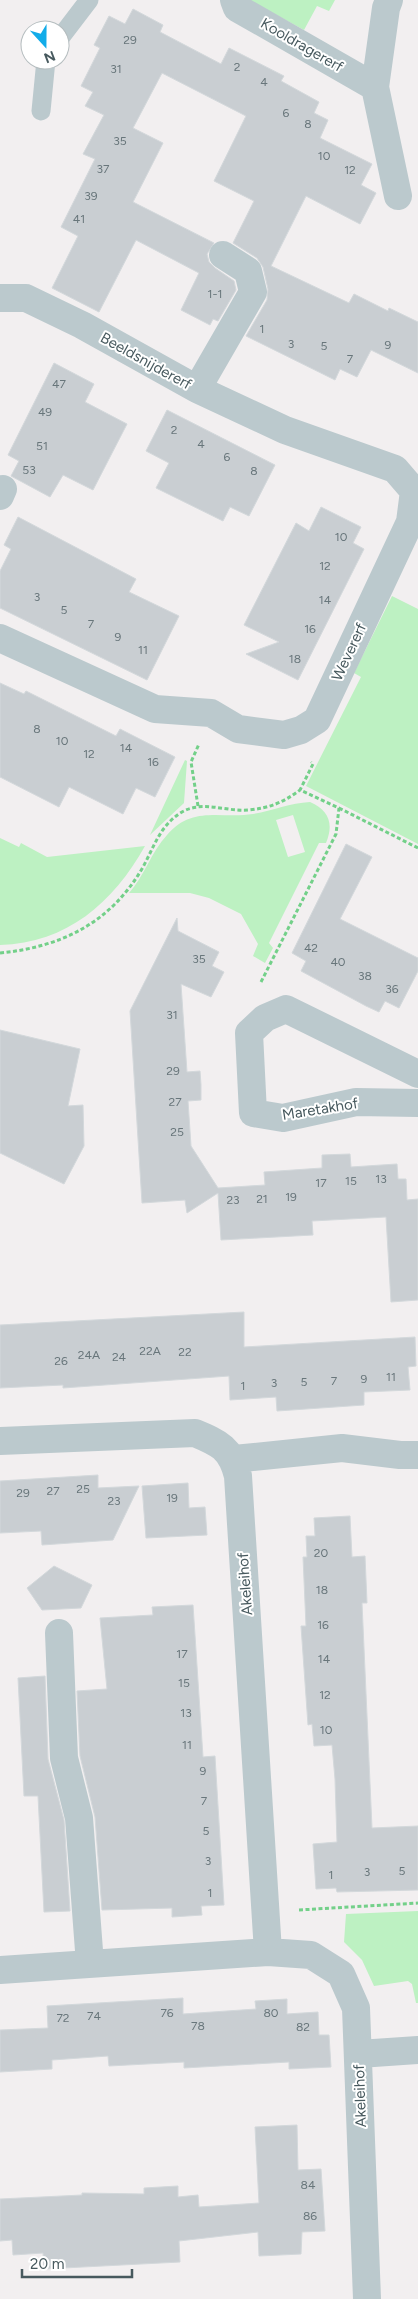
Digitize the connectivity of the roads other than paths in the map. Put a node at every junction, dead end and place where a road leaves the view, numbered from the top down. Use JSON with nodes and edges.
{"nodes":[{"id":1,"x":89,"y":0,"type":"edge"},
{"id":2,"x":234,"y":0,"type":"edge"},
{"id":3,"x":389,"y":0,"type":"edge"},
{"id":4,"x":70,"y":25,"type":"edge"},
{"id":5,"x":45,"y":70,"type":"edge"},
{"id":6,"x":375,"y":87,"type":"junction"},
{"id":7,"x":41,"y":112,"type":"dead end"},
{"id":8,"x":398,"y":196,"type":"dead end"},
{"id":9,"x":223,"y":255,"type":"dead end"},
{"id":10,"x":0,"y":298,"type":"edge"},
{"id":11,"x":197,"y":390,"type":"junction"},
{"id":12,"x":0,"y":638,"type":"edge"},
{"id":13,"x":418,"y":1074,"type":"edge"},
{"id":14,"x":418,"y":1103,"type":"edge"},
{"id":15,"x":0,"y":1441,"type":"edge"},
{"id":16,"x":418,"y":1455,"type":"edge"},
{"id":17,"x":234,"y":1459,"type":"junction"},
{"id":18,"x":59,"y":1634,"type":"dead end"},
{"id":19,"x":268,"y":1952,"type":"junction"},
{"id":20,"x":90,"y":1964,"type":"junction"},
{"id":21,"x":0,"y":1970,"type":"edge"},
{"id":22,"x":418,"y":2050,"type":"edge"},
{"id":23,"x":359,"y":2054,"type":"junction"},
{"id":24,"x":367,"y":2299,"type":"edge"}],
"edges":[{"from":1,"to":4,"type":"lane"},
{"from":2,"to":6,"type":"street","name":"Kooldragererf"},
{"from":3,"to":6,"type":"street"},
{"from":5,"to":7,"type":"lane"},
{"from":6,"to":8,"type":"street"},
{"from":9,"to":11,"type":"street","name":"Beeldsnijdererf"},
{"from":10,"to":11,"type":"street","name":"Beeldsnijdererf"},
{"from":11,"to":12,"type":"street","name":"Wevererf"},
{"from":13,"to":14,"type":"street","name":"Maretakhof"},
{"from":15,"to":17,"type":"street"},
{"from":16,"to":17,"type":"street"},
{"from":17,"to":19,"type":"street","name":"Akeleihof"},
{"from":18,"to":20,"type":"street"},
{"from":19,"to":20,"type":"street","name":"Akeleihof"},
{"from":19,"to":23,"type":"street","name":"Akeleihof"},
{"from":20,"to":21,"type":"street","name":"Akeleihof"},
{"from":22,"to":23,"type":"street"},
{"from":23,"to":24,"type":"street","name":"Akeleihof"}]}
